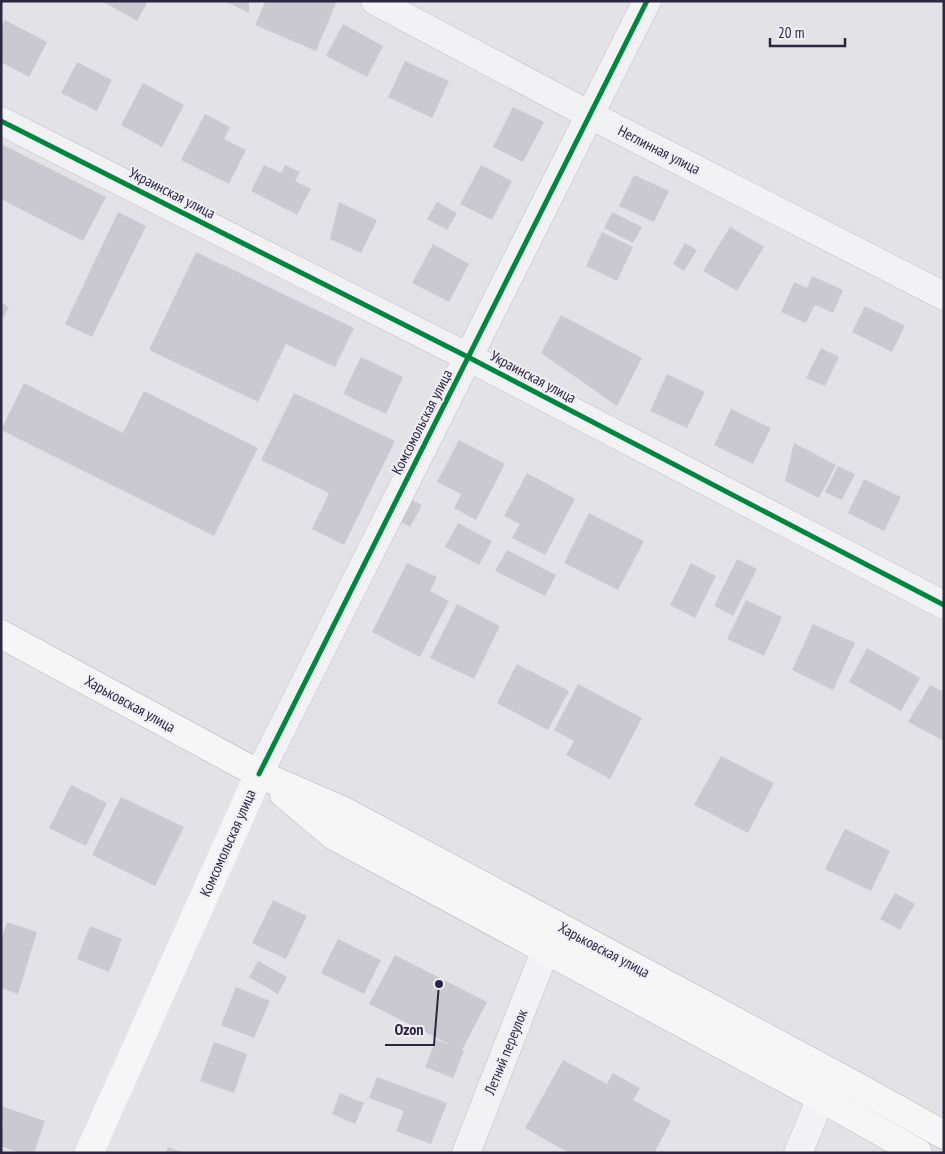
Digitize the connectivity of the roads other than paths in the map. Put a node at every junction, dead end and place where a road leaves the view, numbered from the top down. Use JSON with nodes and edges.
{"nodes":[{"id":1,"x":375,"y":1,"type":"edge"},
{"id":2,"x":647,"y":1,"type":"edge"},
{"id":3,"x":590,"y":115,"type":"junction"},
{"id":4,"x":1,"y":121,"type":"edge"},
{"id":5,"x":944,"y":296,"type":"edge"},
{"id":6,"x":468,"y":357,"type":"junction"},
{"id":7,"x":944,"y":605,"type":"edge"},
{"id":8,"x":1,"y":634,"type":"edge"},
{"id":9,"x":259,"y":774,"type":"junction"},
{"id":10,"x":545,"y":951,"type":"junction"},
{"id":11,"x":821,"y":1098,"type":"junction"},
{"id":12,"x":944,"y":1135,"type":"edge"},
{"id":13,"x":89,"y":1153,"type":"edge"},
{"id":14,"x":466,"y":1153,"type":"edge"},
{"id":15,"x":798,"y":1153,"type":"edge"},
{"id":16,"x":918,"y":1153,"type":"edge"}],
"edges":[{"from":1,"to":3,"type":"street","name":"Неглинная улица"},
{"from":2,"to":3,"type":"street","name":"Комсомольская улица"},
{"from":3,"to":5,"type":"street","name":"Неглинная улица"},
{"from":3,"to":6,"type":"street","name":"Комсомольская улица"},
{"from":4,"to":6,"type":"street","name":"Украинская улица"},
{"from":6,"to":7,"type":"street","name":"Украинская улица"},
{"from":6,"to":9,"type":"street","name":"Комсомольская улица"},
{"from":8,"to":9,"type":"main road","name":"Харьковская улица"},
{"from":9,"to":10,"type":"main road","name":"Харьковская улица"},
{"from":9,"to":12,"type":"main road","name":"Харьковская улица"},
{"from":9,"to":13,"type":"main road","name":"Комсомольская улица"},
{"from":10,"to":11,"type":"main road","name":"Харьковская улица"},
{"from":10,"to":14,"type":"street","name":"Летний переулок"},
{"from":11,"to":15,"type":"street"},
{"from":11,"to":16,"type":"main road","name":"Харьковская улица"}]}
